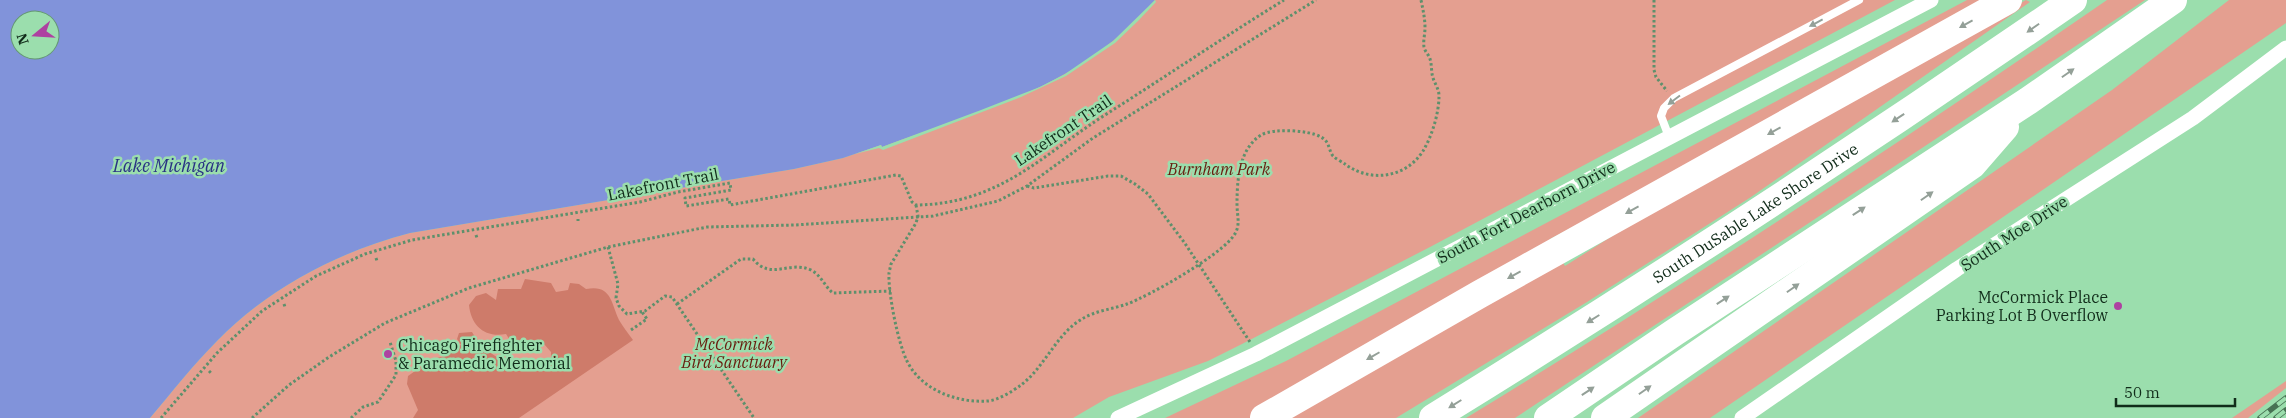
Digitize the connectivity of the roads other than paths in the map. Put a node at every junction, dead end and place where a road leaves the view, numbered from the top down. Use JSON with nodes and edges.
{"nodes":[{"id":1,"x":1859,"y":0,"type":"edge"},
{"id":2,"x":1931,"y":0,"type":"edge"},
{"id":3,"x":2008,"y":0,"type":"edge"},
{"id":4,"x":2073,"y":0,"type":"edge"},
{"id":5,"x":2173,"y":0,"type":"edge"},
{"id":6,"x":2286,"y":48,"type":"edge"},
{"id":7,"x":2028,"y":101,"type":"junction"},
{"id":8,"x":1669,"y":137,"type":"junction"},
{"id":9,"x":1118,"y":418,"type":"edge"},
{"id":10,"x":1264,"y":418,"type":"edge"},
{"id":11,"x":1433,"y":418,"type":"edge"},
{"id":12,"x":1548,"y":418,"type":"edge"},
{"id":13,"x":1605,"y":418,"type":"edge"},
{"id":14,"x":1742,"y":418,"type":"edge"}],
"edges":[{"from":1,"to":8,"type":"lane","one_way":true},
{"from":2,"to":8,"type":"street","name":"South Fort Dearborn Drive"},
{"from":3,"to":10,"type":"highway","one_way":true},
{"from":4,"to":11,"type":"highway","name":"South DuSable Lake Shore Drive","one_way":true},
{"from":7,"to":5,"type":"highway","one_way":true},
{"from":6,"to":14,"type":"street","name":"South Moe Drive"},
{"from":12,"to":7,"type":"highway","one_way":true},
{"from":13,"to":7,"type":"highway","one_way":true},
{"from":8,"to":9,"type":"street","name":"South Fort Dearborn Drive"}]}
